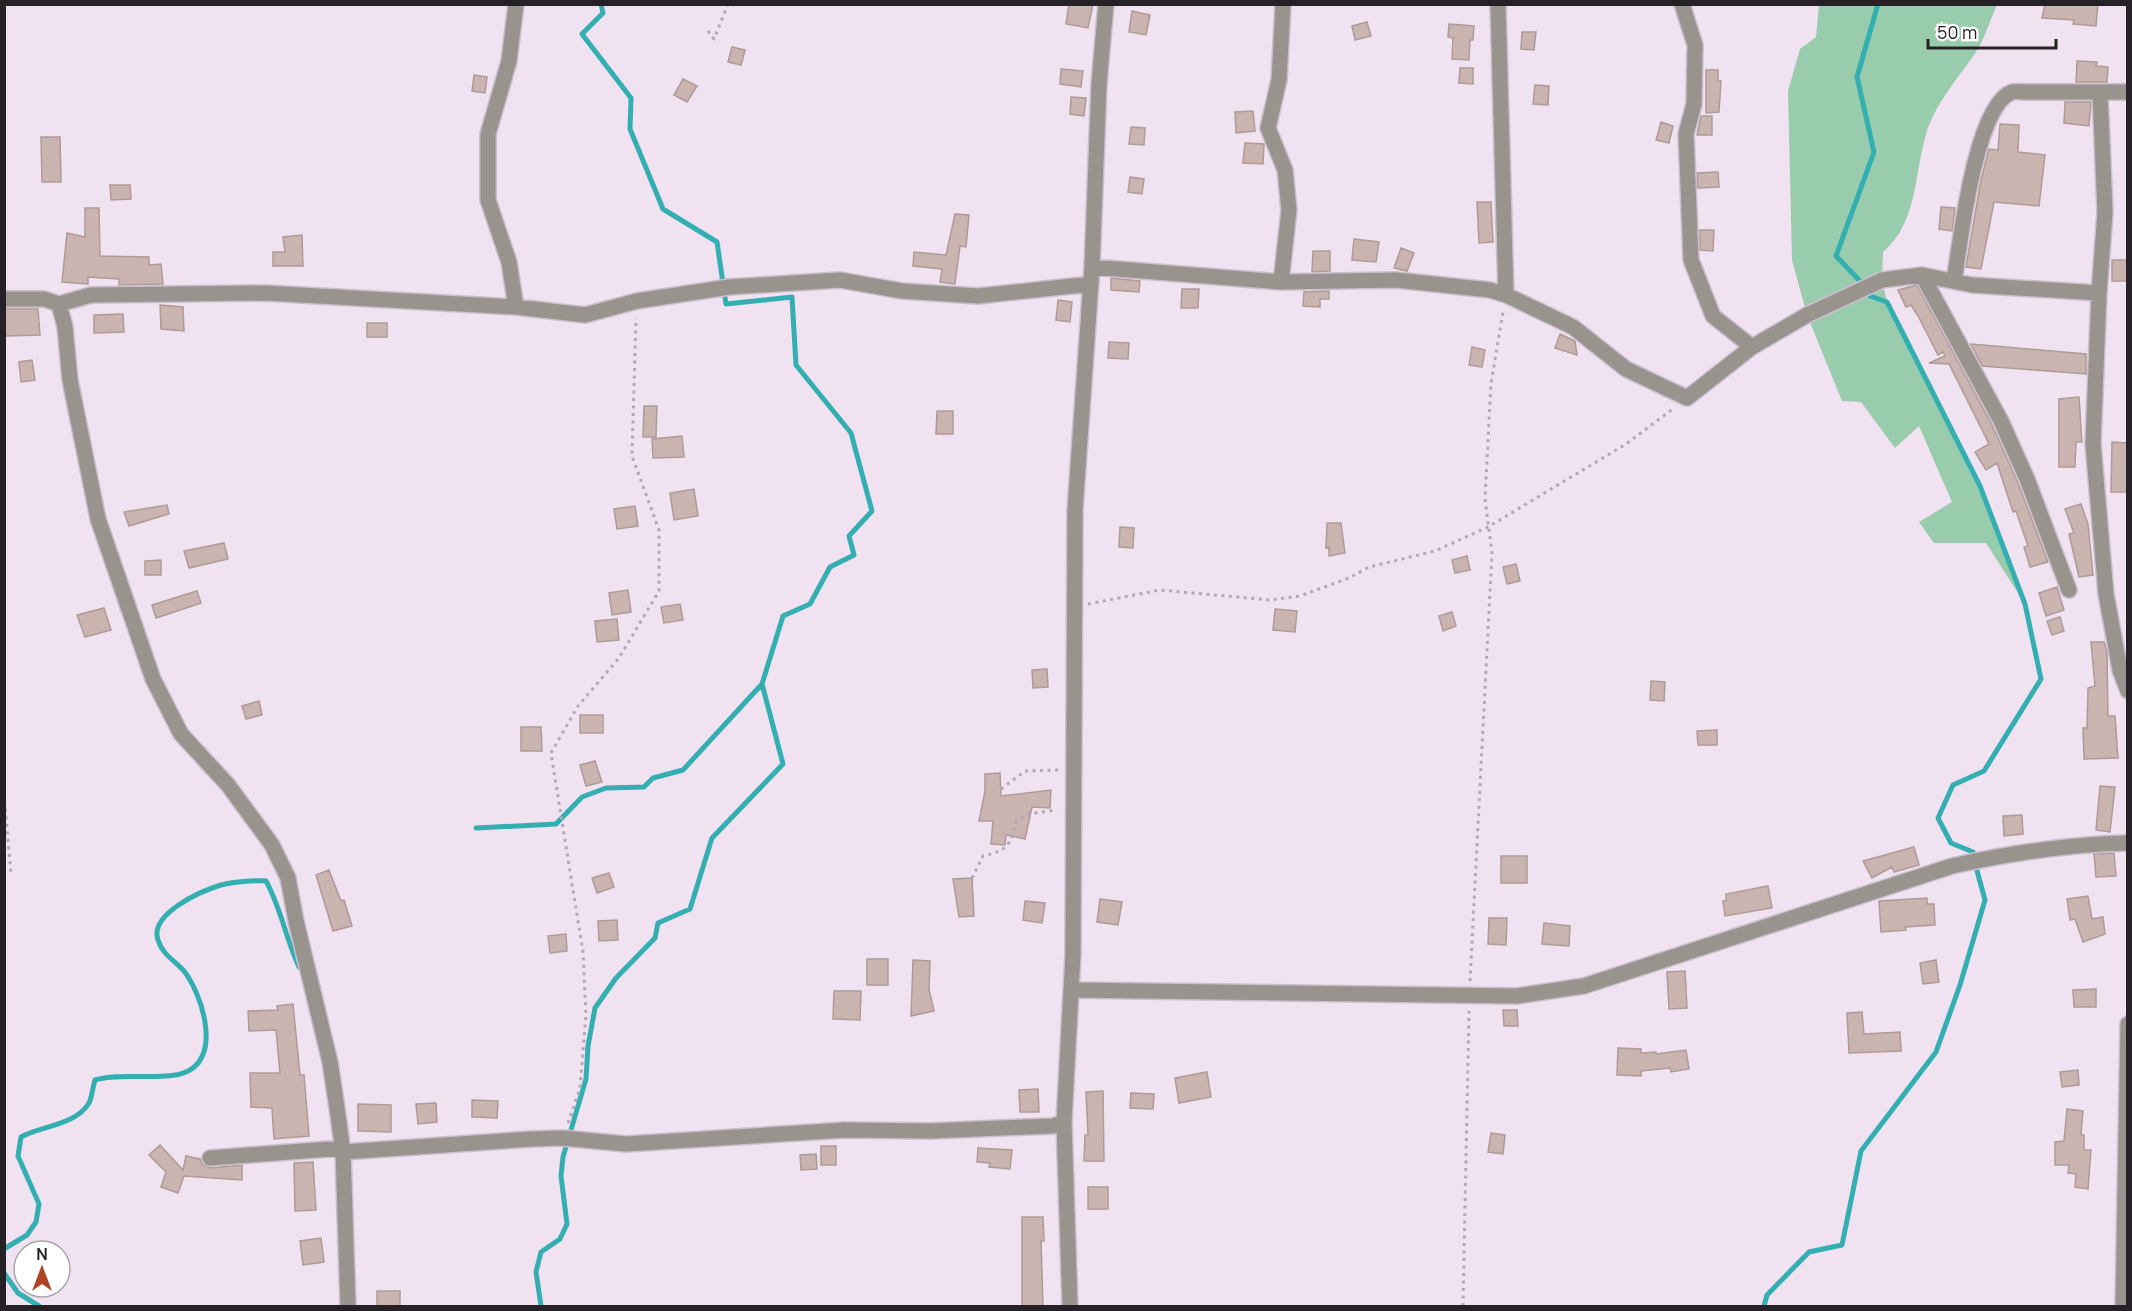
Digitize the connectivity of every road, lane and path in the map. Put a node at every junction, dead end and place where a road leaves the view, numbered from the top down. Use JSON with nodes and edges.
{"nodes":[{"id":1,"x":516,"y":4,"type":"edge"},
{"id":2,"x":728,"y":4,"type":"edge"},
{"id":3,"x":1106,"y":4,"type":"edge"},
{"id":4,"x":1283,"y":4,"type":"edge"},
{"id":5,"x":1498,"y":4,"type":"edge"},
{"id":6,"x":1682,"y":4,"type":"edge"},
{"id":7,"x":708,"y":31,"type":"dead end"},
{"id":8,"x":2100,"y":92,"type":"junction"},
{"id":9,"x":2127,"y":92,"type":"edge"},
{"id":10,"x":1092,"y":267,"type":"junction"},
{"id":11,"x":1922,"y":275,"type":"junction"},
{"id":12,"x":1954,"y":281,"type":"junction"},
{"id":13,"x":1281,"y":282,"type":"junction"},
{"id":14,"x":1091,"y":284,"type":"junction"},
{"id":15,"x":2099,"y":293,"type":"junction"},
{"id":16,"x":1506,"y":295,"type":"junction"},
{"id":17,"x":4,"y":299,"type":"edge"},
{"id":18,"x":637,"y":301,"type":"junction"},
{"id":19,"x":59,"y":304,"type":"junction"},
{"id":20,"x":516,"y":307,"type":"junction"},
{"id":21,"x":1752,"y":346,"type":"junction"},
{"id":22,"x":1687,"y":398,"type":"junction"},
{"id":23,"x":1488,"y":527,"type":"junction"},
{"id":24,"x":2069,"y":590,"type":"dead end"},
{"id":25,"x":1075,"y":606,"type":"junction"},
{"id":26,"x":2127,"y":691,"type":"edge"},
{"id":27,"x":1074,"y":769,"type":"junction"},
{"id":28,"x":1001,"y":789,"type":"dead end"},
{"id":29,"x":4,"y":794,"type":"edge"},
{"id":30,"x":1074,"y":807,"type":"junction"},
{"id":31,"x":2127,"y":843,"type":"edge"},
{"id":32,"x":11,"y":874,"type":"dead end"},
{"id":33,"x":972,"y":878,"type":"dead end"},
{"id":34,"x":1071,"y":990,"type":"junction"},
{"id":35,"x":1469,"y":995,"type":"junction"},
{"id":36,"x":2127,"y":1024,"type":"edge"},
{"id":37,"x":1064,"y":1122,"type":"junction"},
{"id":38,"x":563,"y":1138,"type":"junction"},
{"id":39,"x":343,"y":1150,"type":"junction"},
{"id":40,"x":210,"y":1158,"type":"dead end"},
{"id":41,"x":348,"y":1306,"type":"edge"},
{"id":42,"x":1070,"y":1306,"type":"edge"},
{"id":43,"x":1463,"y":1306,"type":"edge"},
{"id":44,"x":2123,"y":1306,"type":"edge"}],
"edges":[{"from":1,"to":20,"type":"street"},
{"from":2,"to":7,"type":"path"},
{"from":3,"to":10,"type":"street"},
{"from":4,"to":13,"type":"street"},
{"from":5,"to":16,"type":"street"},
{"from":6,"to":21,"type":"street"},
{"from":8,"to":9,"type":"street"},
{"from":8,"to":12,"type":"street"},
{"from":8,"to":15,"type":"street"},
{"from":10,"to":13,"type":"street"},
{"from":10,"to":14,"type":"street"},
{"from":11,"to":12,"type":"street"},
{"from":11,"to":21,"type":"street"},
{"from":11,"to":24,"type":"street"},
{"from":12,"to":15,"type":"street"},
{"from":13,"to":16,"type":"street"},
{"from":14,"to":18,"type":"street"},
{"from":14,"to":25,"type":"street"},
{"from":15,"to":26,"type":"street"},
{"from":16,"to":22,"type":"street"},
{"from":16,"to":23,"type":"path"},
{"from":17,"to":19,"type":"street"},
{"from":18,"to":20,"type":"street"},
{"from":18,"to":38,"type":"path"},
{"from":19,"to":20,"type":"street"},
{"from":19,"to":39,"type":"street"},
{"from":21,"to":22,"type":"street"},
{"from":22,"to":23,"type":"path"},
{"from":23,"to":25,"type":"path"},
{"from":23,"to":35,"type":"path"},
{"from":25,"to":27,"type":"street"},
{"from":27,"to":28,"type":"path"},
{"from":27,"to":30,"type":"street"},
{"from":29,"to":32,"type":"path"},
{"from":30,"to":33,"type":"path"},
{"from":30,"to":34,"type":"street"},
{"from":31,"to":35,"type":"street"},
{"from":34,"to":35,"type":"street"},
{"from":34,"to":37,"type":"street"},
{"from":35,"to":43,"type":"path"},
{"from":36,"to":44,"type":"street"},
{"from":37,"to":38,"type":"street"},
{"from":37,"to":42,"type":"street"},
{"from":38,"to":39,"type":"street"},
{"from":39,"to":40,"type":"street"},
{"from":39,"to":41,"type":"street"}]}
